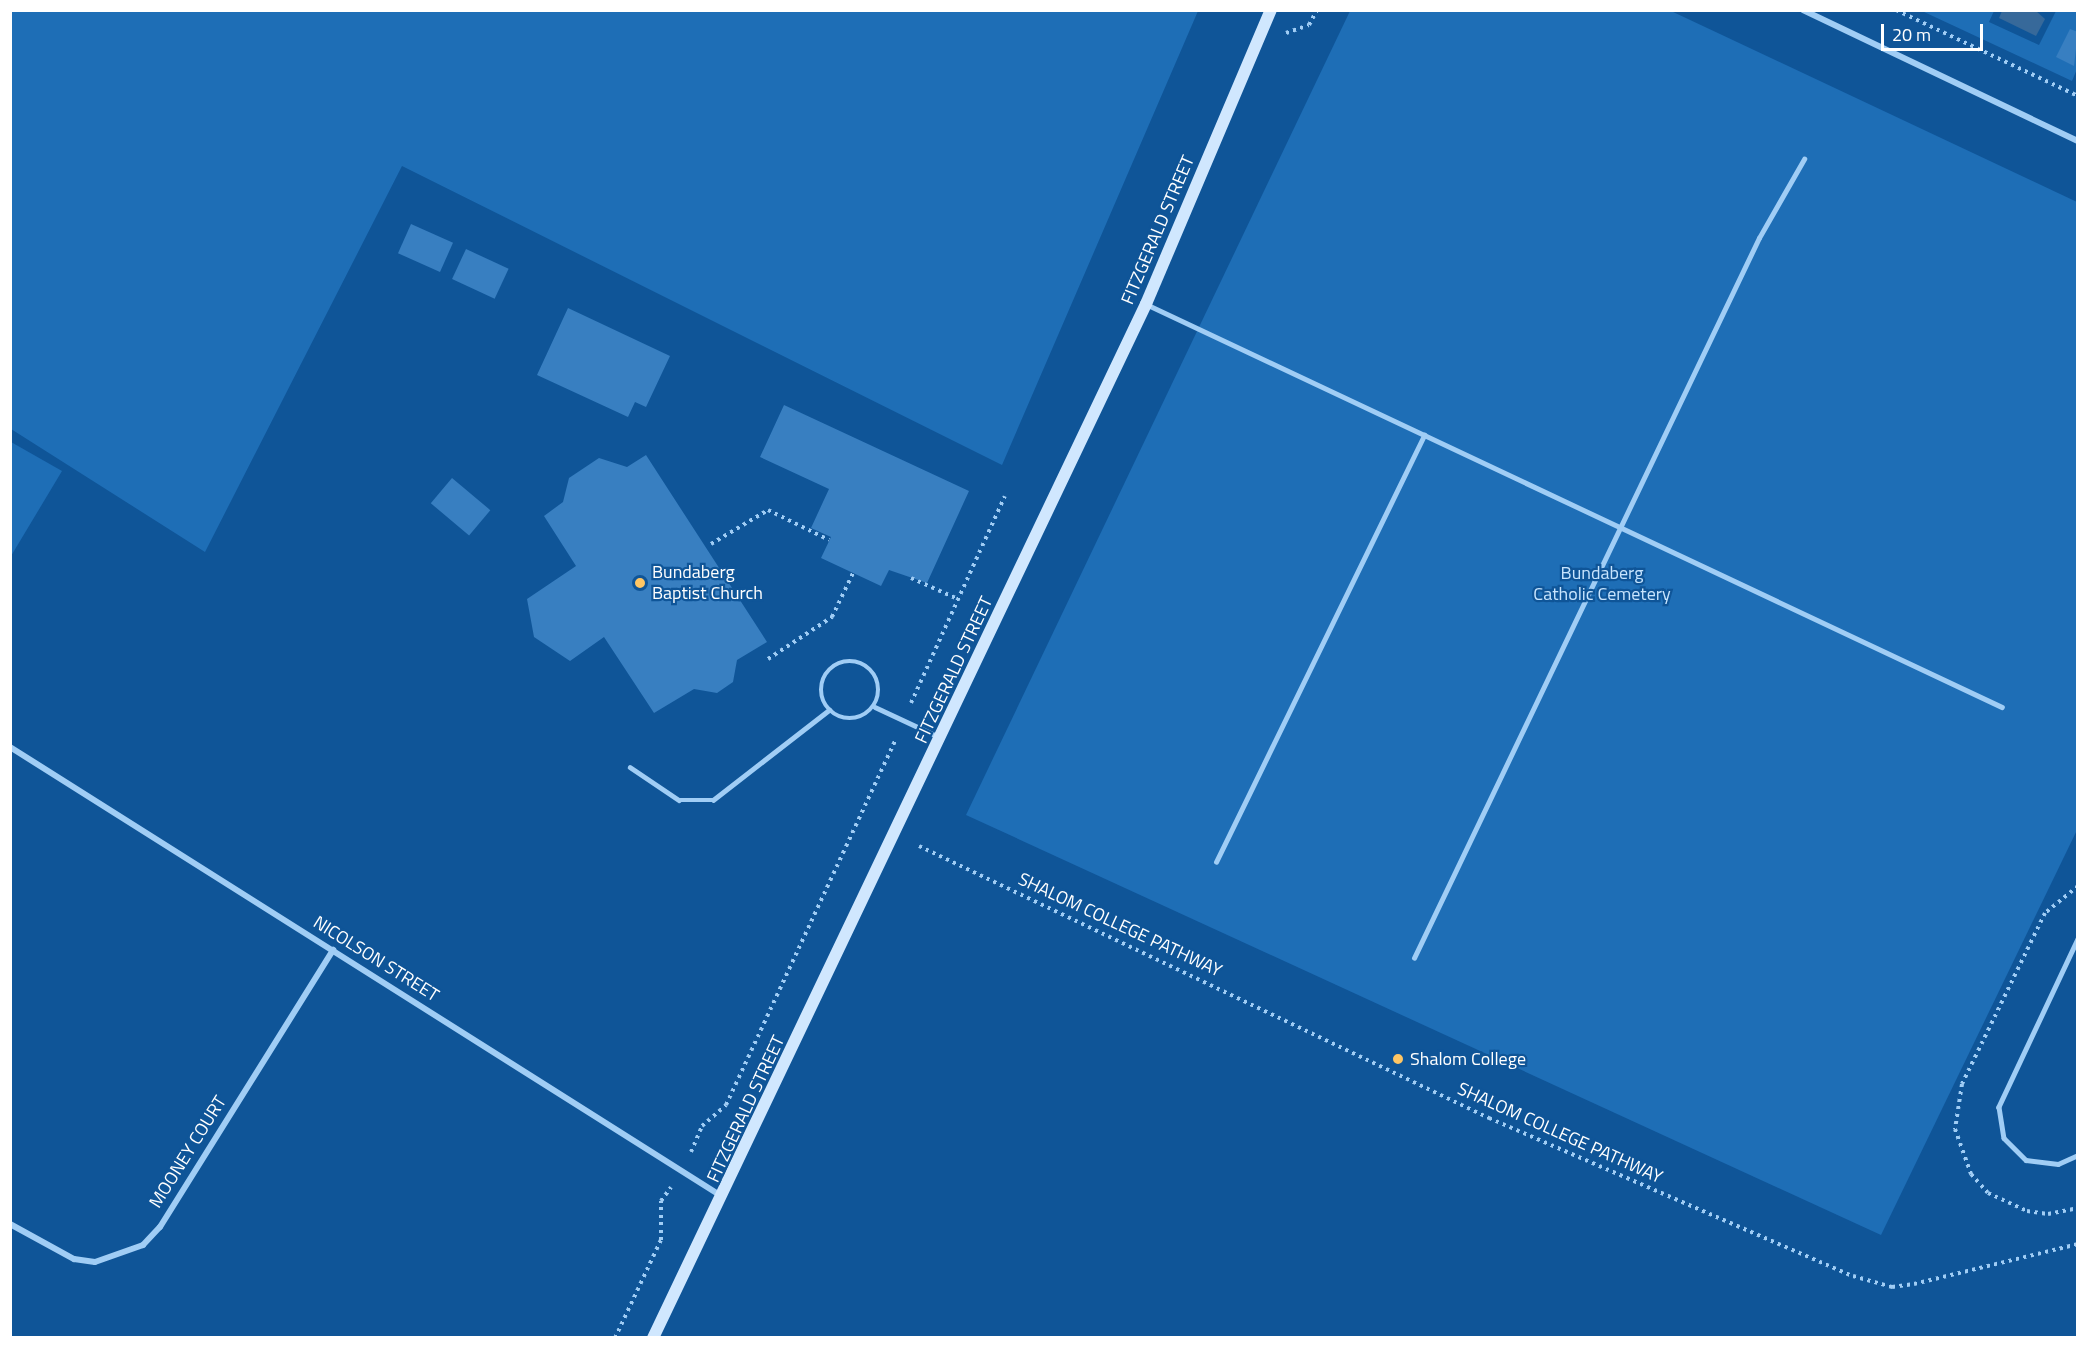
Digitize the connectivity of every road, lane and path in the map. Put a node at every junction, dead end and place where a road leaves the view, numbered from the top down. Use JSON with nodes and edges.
{"nodes":[{"id":1,"x":1271,"y":10,"type":"edge"},
{"id":2,"x":1317,"y":10,"type":"edge"},
{"id":3,"x":1706,"y":10,"type":"edge"},
{"id":4,"x":1721,"y":10,"type":"edge"},
{"id":5,"x":1803,"y":10,"type":"edge"},
{"id":6,"x":1896,"y":10,"type":"edge"},
{"id":7,"x":1309,"y":25,"type":"dead end"},
{"id":8,"x":2078,"y":96,"type":"edge"},
{"id":9,"x":2078,"y":141,"type":"edge"},
{"id":10,"x":1804,"y":159,"type":"dead end"},
{"id":11,"x":1146,"y":304,"type":"junction"},
{"id":12,"x":1424,"y":435,"type":"junction"},
{"id":13,"x":1005,"y":496,"type":"dead end"},
{"id":14,"x":1624,"y":529,"type":"junction"},
{"id":15,"x":829,"y":540,"type":"dead end"},
{"id":16,"x":711,"y":544,"type":"dead end"},
{"id":17,"x":853,"y":573,"type":"dead end"},
{"id":18,"x":911,"y":578,"type":"dead end"},
{"id":19,"x":958,"y":599,"type":"junction"},
{"id":20,"x":768,"y":659,"type":"dead end"},
{"id":21,"x":875,"y":706,"type":"junction"},
{"id":22,"x":2002,"y":707,"type":"dead end"},
{"id":23,"x":829,"y":710,"type":"junction"},
{"id":24,"x":904,"y":720,"type":"junction"},
{"id":25,"x":942,"y":738,"type":"junction"},
{"id":26,"x":10,"y":747,"type":"edge"},
{"id":27,"x":630,"y":767,"type":"dead end"},
{"id":28,"x":919,"y":846,"type":"dead end"},
{"id":29,"x":1216,"y":862,"type":"dead end"},
{"id":30,"x":2078,"y":939,"type":"edge"},
{"id":31,"x":333,"y":950,"type":"junction"},
{"id":32,"x":1414,"y":958,"type":"dead end"},
{"id":33,"x":2078,"y":1155,"type":"edge"},
{"id":34,"x":681,"y":1170,"type":"junction"},
{"id":35,"x":724,"y":1198,"type":"junction"},
{"id":36,"x":10,"y":1224,"type":"edge"},
{"id":37,"x":2078,"y":1244,"type":"edge"},
{"id":38,"x":615,"y":1338,"type":"edge"},
{"id":39,"x":653,"y":1338,"type":"edge"}],
"edges":[{"from":1,"to":11,"type":"street","name":"FITZGERALD STREET"},
{"from":2,"to":7,"type":"path"},
{"from":3,"to":4,"type":"path"},
{"from":5,"to":9,"type":"street"},
{"from":6,"to":8,"type":"path"},
{"from":10,"to":14,"type":"lane"},
{"from":11,"to":12,"type":"lane"},
{"from":11,"to":25,"type":"street","name":"FITZGERALD STREET"},
{"from":12,"to":14,"type":"lane"},
{"from":12,"to":29,"type":"lane"},
{"from":13,"to":19,"type":"path"},
{"from":14,"to":22,"type":"lane"},
{"from":14,"to":32,"type":"lane"},
{"from":15,"to":16,"type":"path"},
{"from":17,"to":20,"type":"path"},
{"from":18,"to":19,"type":"path"},
{"from":19,"to":24,"type":"path"},
{"from":21,"to":23,"type":"lane"},
{"from":21,"to":23,"type":"lane"},
{"from":21,"to":24,"type":"lane"},
{"from":23,"to":27,"type":"lane"},
{"from":24,"to":25,"type":"lane"},
{"from":24,"to":34,"type":"path"},
{"from":25,"to":35,"type":"street","name":"FITZGERALD STREET"},
{"from":26,"to":31,"type":"street","name":"NICOLSON STREET"},
{"from":28,"to":37,"type":"path","name":"SHALOM COLLEGE PATHWAY"},
{"from":30,"to":33,"type":"lane"},
{"from":31,"to":34,"type":"street","name":"NICOLSON STREET"},
{"from":31,"to":36,"type":"street","name":"MOONEY COURT"},
{"from":34,"to":35,"type":"street","name":"NICOLSON STREET"},
{"from":34,"to":38,"type":"path"},
{"from":35,"to":39,"type":"street","name":"FITZGERALD STREET"}]}
